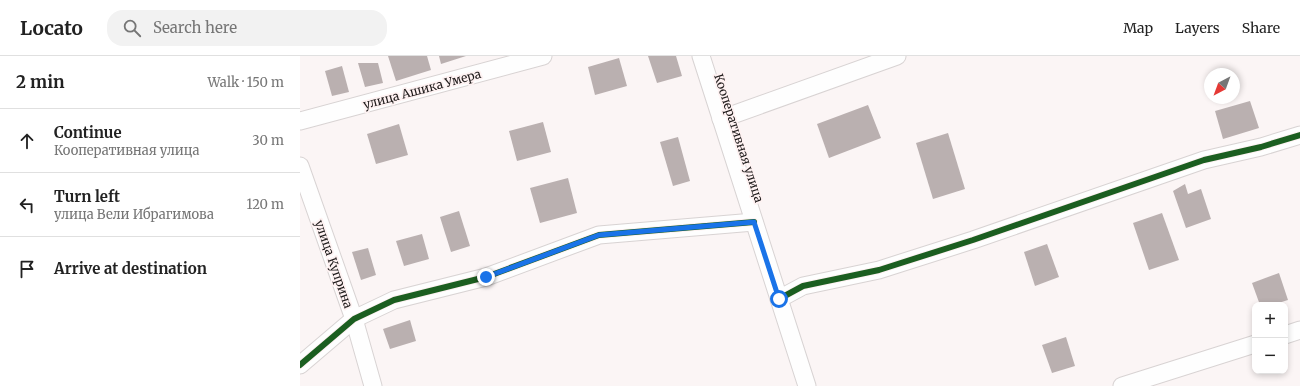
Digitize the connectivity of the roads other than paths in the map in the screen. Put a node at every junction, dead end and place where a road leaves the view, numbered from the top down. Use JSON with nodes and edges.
{"nodes":[{"id":1,"x":543,"y":56,"type":"edge"},
{"id":2,"x":701,"y":56,"type":"edge"},
{"id":3,"x":897,"y":56,"type":"edge"},
{"id":4,"x":721,"y":119,"type":"junction"},
{"id":5,"x":300,"y":121,"type":"edge"},
{"id":6,"x":1300,"y":135,"type":"edge"},
{"id":7,"x":300,"y":166,"type":"edge"},
{"id":8,"x":754,"y":222,"type":"junction"},
{"id":9,"x":779,"y":299,"type":"junction"},
{"id":10,"x":354,"y":319,"type":"junction"},
{"id":11,"x":1300,"y":330,"type":"edge"},
{"id":12,"x":1288,"y":334,"type":"edge"},
{"id":13,"x":1252,"y":345,"type":"edge"},
{"id":14,"x":300,"y":366,"type":"edge"},
{"id":15,"x":373,"y":386,"type":"edge"},
{"id":16,"x":807,"y":386,"type":"edge"},
{"id":17,"x":1122,"y":386,"type":"edge"}],
"edges":[{"from":1,"to":5,"type":"street","name":"улица Ашика Умера"},
{"from":2,"to":4,"type":"street","name":"Кооперативная улица"},
{"from":3,"to":4,"type":"street"},
{"from":4,"to":8,"type":"street","name":"Кооперативная улица"},
{"from":6,"to":9,"type":"street"},
{"from":7,"to":10,"type":"street","name":"улица Куприна"},
{"from":8,"to":9,"type":"street","name":"Кооперативная улица"},
{"from":8,"to":10,"type":"street"},
{"from":9,"to":16,"type":"street","name":"Кооперативная улица"},
{"from":10,"to":14,"type":"street"},
{"from":10,"to":15,"type":"street","name":"улица Куприна"},
{"from":11,"to":12,"type":"street"},
{"from":13,"to":17,"type":"street"}]}
